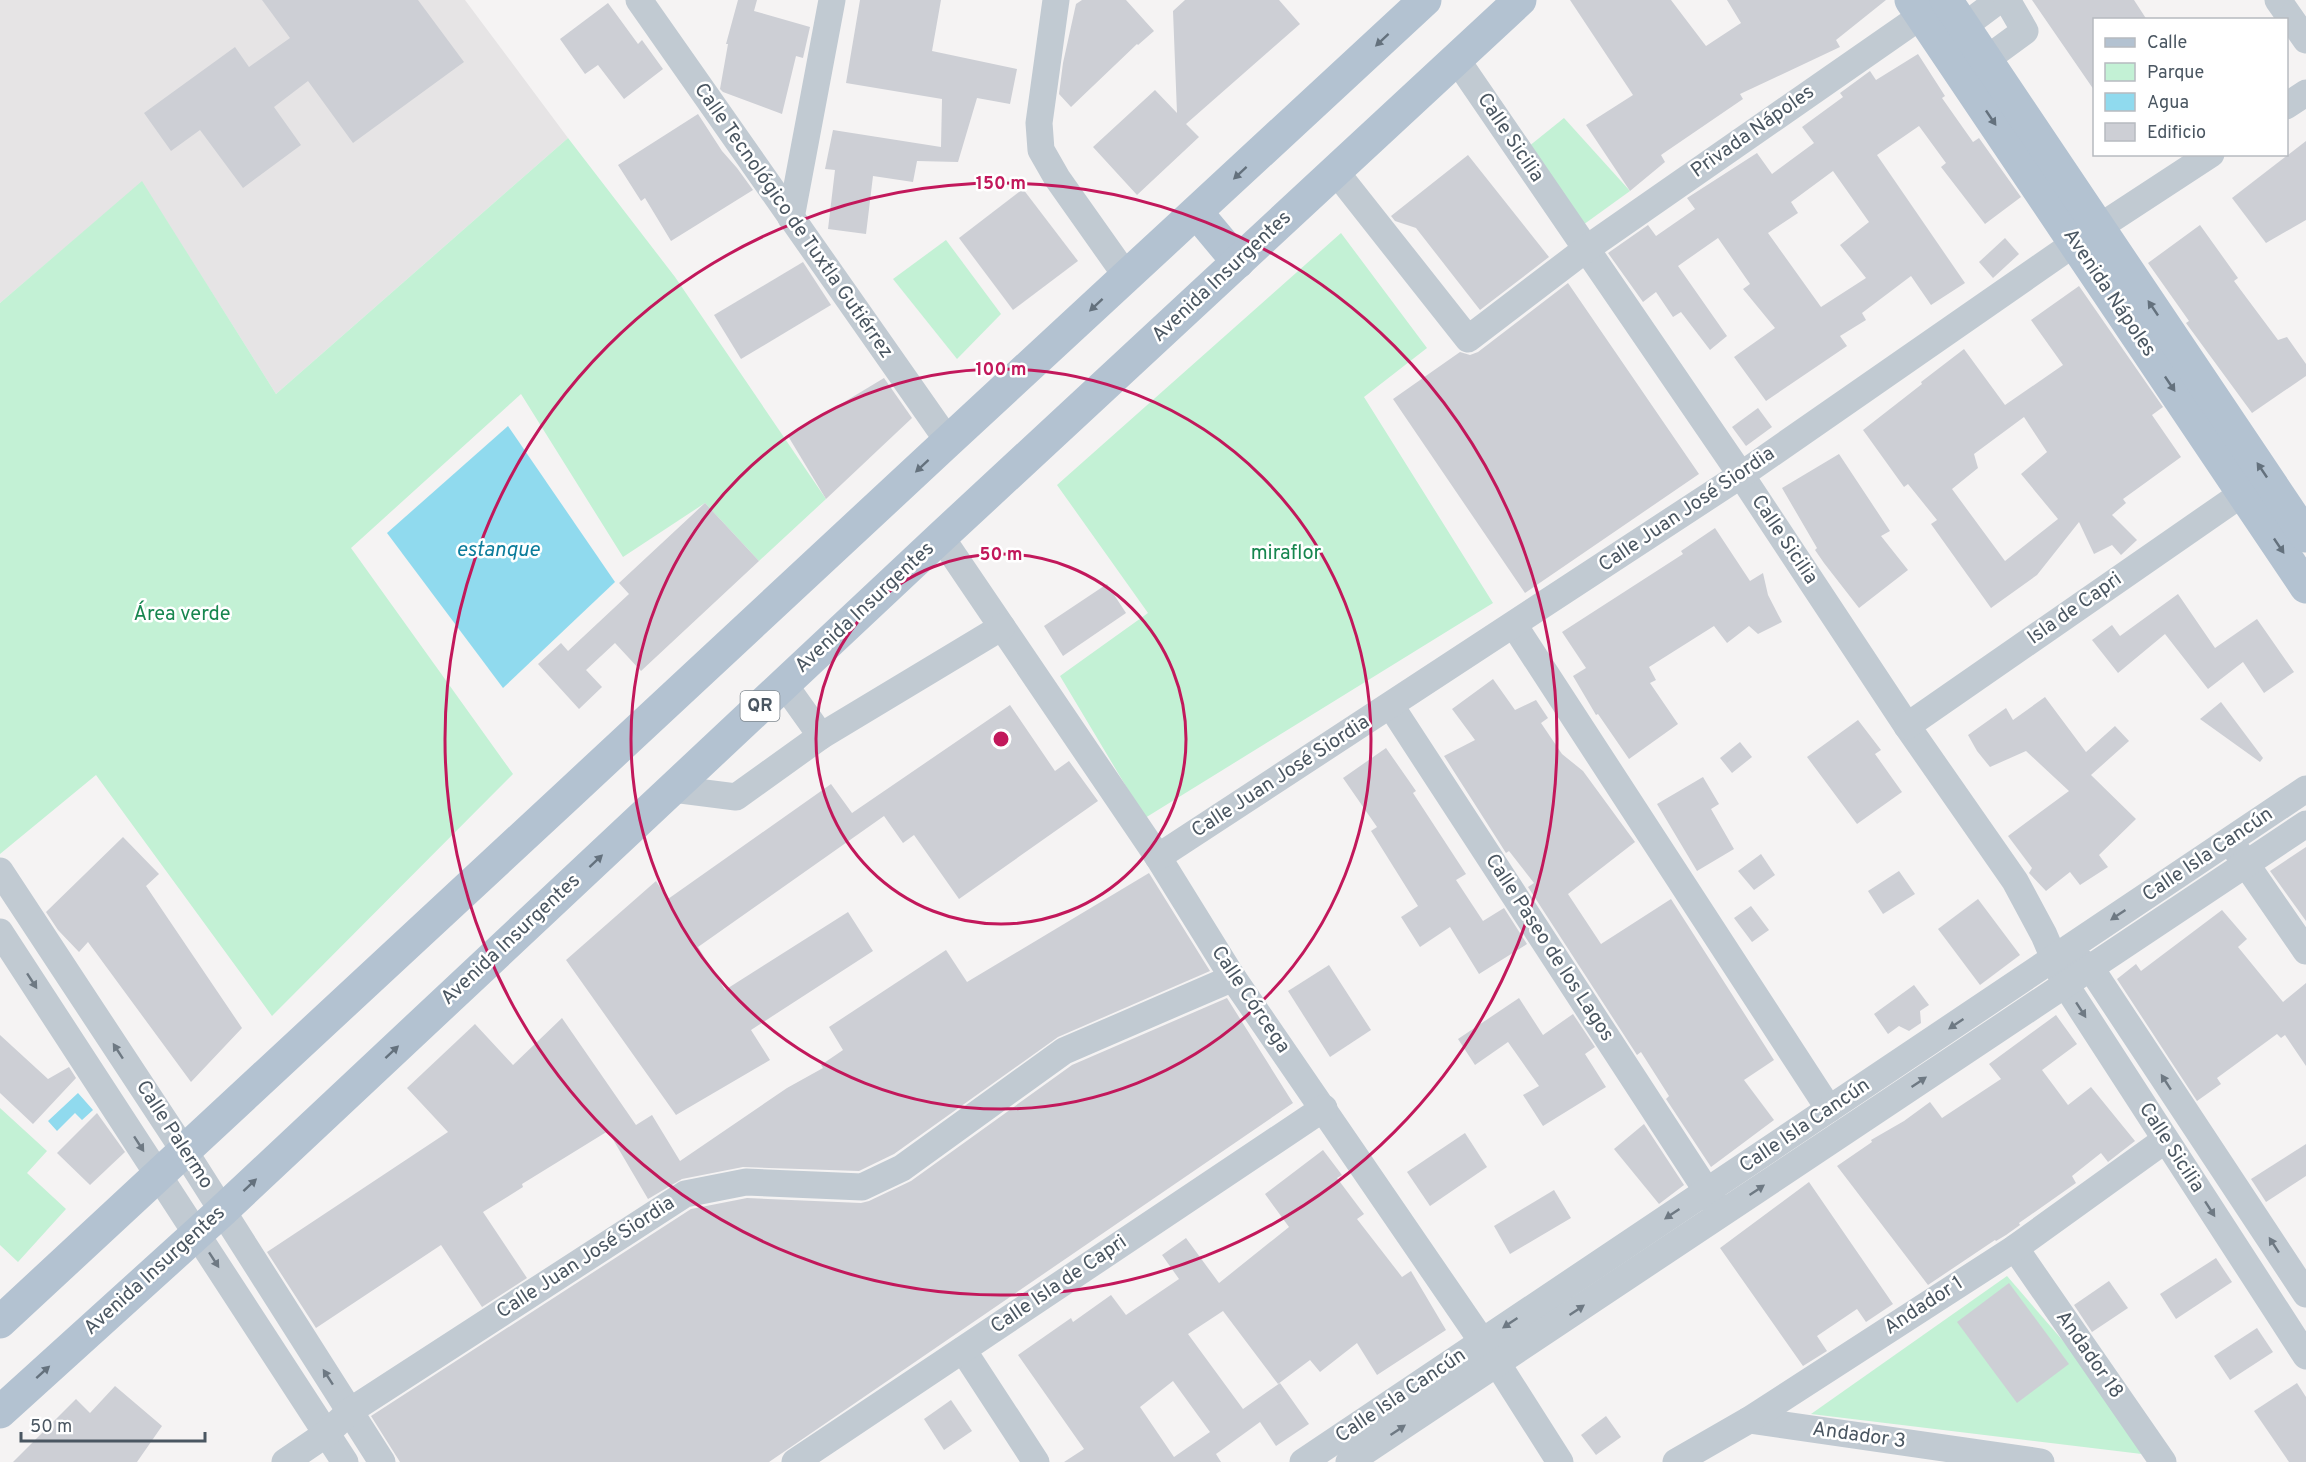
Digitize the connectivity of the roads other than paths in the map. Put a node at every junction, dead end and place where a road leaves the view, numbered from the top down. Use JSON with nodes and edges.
{"nodes":[{"id":1,"x":639,"y":0,"type":"edge"},
{"id":2,"x":832,"y":0,"type":"edge"},
{"id":3,"x":1056,"y":0,"type":"edge"},
{"id":4,"x":1425,"y":0,"type":"edge"},
{"id":5,"x":1520,"y":0,"type":"edge"},
{"id":6,"x":1999,"y":0,"type":"edge"},
{"id":7,"x":2007,"y":0,"type":"edge"},
{"id":8,"x":2278,"y":0,"type":"edge"},
{"id":9,"x":1926,"y":5,"type":"edge"},
{"id":10,"x":1953,"y":35,"type":"junction"},
{"id":11,"x":2306,"y":40,"type":"edge"},
{"id":12,"x":1457,"y":60,"type":"junction"},
{"id":13,"x":1975,"y":69,"type":"junction"},
{"id":14,"x":2306,"y":93,"type":"edge"},
{"id":15,"x":2288,"y":105,"type":"edge"},
{"id":16,"x":2208,"y":156,"type":"edge"},
{"id":17,"x":1336,"y":171,"type":"junction"},
{"id":18,"x":1197,"y":213,"type":"junction"},
{"id":19,"x":792,"y":218,"type":"junction"},
{"id":20,"x":2087,"y":235,"type":"junction"},
{"id":21,"x":1586,"y":249,"type":"junction"},
{"id":22,"x":1238,"y":262,"type":"junction"},
{"id":23,"x":1127,"y":277,"type":"junction"},
{"id":24,"x":948,"y":441,"type":"junction"},
{"id":25,"x":1741,"y":475,"type":"junction"},
{"id":26,"x":2243,"y":493,"type":"junction"},
{"id":27,"x":2306,"y":536,"type":"edge"},
{"id":28,"x":941,"y":537,"type":"junction"},
{"id":29,"x":2306,"y":587,"type":"edge"},
{"id":30,"x":1514,"y":625,"type":"junction"},
{"id":31,"x":1002,"y":627,"type":"junction"},
{"id":32,"x":784,"y":684,"type":"junction"},
{"id":33,"x":1391,"y":706,"type":"junction"},
{"id":34,"x":1907,"y":726,"type":"junction"},
{"id":35,"x":820,"y":736,"type":"junction"},
{"id":36,"x":673,"y":789,"type":"junction"},
{"id":37,"x":2306,"y":789,"type":"edge"},
{"id":38,"x":2306,"y":824,"type":"edge"},
{"id":39,"x":2230,"y":840,"type":"junction"},
{"id":40,"x":1158,"y":857,"type":"junction"},
{"id":41,"x":2247,"y":863,"type":"junction"},
{"id":42,"x":0,"y":872,"type":"edge"},
{"id":43,"x":0,"y":932,"type":"edge"},
{"id":44,"x":2053,"y":949,"type":"junction"},
{"id":45,"x":2306,"y":951,"type":"edge"},
{"id":46,"x":2090,"y":968,"type":"junction"},
{"id":47,"x":1233,"y":978,"type":"junction"},
{"id":48,"x":2065,"y":984,"type":"junction"},
{"id":49,"x":1323,"y":1108,"type":"junction"},
{"id":50,"x":1829,"y":1109,"type":"junction"},
{"id":51,"x":2165,"y":1140,"type":"junction"},
{"id":52,"x":185,"y":1152,"type":"junction"},
{"id":53,"x":160,"y":1175,"type":"junction"},
{"id":54,"x":1708,"y":1191,"type":"junction"},
{"id":55,"x":222,"y":1211,"type":"junction"},
{"id":56,"x":1720,"y":1214,"type":"junction"},
{"id":57,"x":197,"y":1233,"type":"junction"},
{"id":58,"x":2015,"y":1248,"type":"junction"},
{"id":59,"x":2306,"y":1294,"type":"edge"},
{"id":60,"x":0,"y":1322,"type":"edge"},
{"id":61,"x":963,"y":1350,"type":"junction"},
{"id":62,"x":1489,"y":1353,"type":"junction"},
{"id":63,"x":2306,"y":1356,"type":"edge"},
{"id":64,"x":350,"y":1411,"type":"junction"},
{"id":65,"x":0,"y":1412,"type":"edge"},
{"id":66,"x":1749,"y":1420,"type":"junction"},
{"id":67,"x":327,"y":1434,"type":"junction"},
{"id":68,"x":285,"y":1462,"type":"edge"},
{"id":69,"x":345,"y":1462,"type":"edge"},
{"id":70,"x":382,"y":1462,"type":"edge"},
{"id":71,"x":795,"y":1462,"type":"edge"},
{"id":72,"x":1036,"y":1462,"type":"edge"},
{"id":73,"x":1303,"y":1462,"type":"edge"},
{"id":74,"x":1349,"y":1462,"type":"edge"},
{"id":75,"x":1560,"y":1462,"type":"edge"},
{"id":76,"x":1676,"y":1462,"type":"edge"},
{"id":77,"x":2041,"y":1462,"type":"edge"},
{"id":78,"x":2163,"y":1462,"type":"edge"}],
"edges":[{"from":1,"to":19,"type":"street","name":"Calle Tecnológico de Tuxtla Gutiérrez"},
{"from":2,"to":19,"type":"street"},
{"from":3,"to":23,"type":"street"},
{"from":4,"to":18,"type":"main road","one_way":true},
{"from":5,"to":12,"type":"main road","name":"Avenida Insurgentes","number":"QR"},
{"from":6,"to":10,"type":"street"},
{"from":7,"to":13,"type":"street"},
{"from":8,"to":11,"type":"street"},
{"from":9,"to":10,"type":"main road","name":"Avenida Nápoles"},
{"from":9,"to":21,"type":"street","name":"Privada Nápoles"},
{"from":10,"to":13,"type":"main road","name":"Avenida Nápoles"},
{"from":12,"to":17,"type":"main road","name":"Avenida Insurgentes","number":"QR"},
{"from":12,"to":21,"type":"street","name":"Calle Sicilia"},
{"from":13,"to":20,"type":"main road","name":"Avenida Nápoles"},
{"from":14,"to":15,"type":"street"},
{"from":16,"to":20,"type":"street","name":"Calle Juan José Siordia"},
{"from":17,"to":21,"type":"street","name":"Privada Nápoles"},
{"from":17,"to":22,"type":"main road","name":"Avenida Insurgentes","number":"QR"},
{"from":18,"to":22,"type":"main road"},
{"from":18,"to":23,"type":"main road"},
{"from":19,"to":24,"type":"street","name":"Calle Tecnológico de Tuxtla Gutiérrez"},
{"from":20,"to":25,"type":"street","name":"Calle Juan José Siordia"},
{"from":20,"to":26,"type":"main road","name":"Avenida Nápoles","one_way":true},
{"from":27,"to":20,"type":"main road","name":"Avenida Nápoles","one_way":true},
{"from":21,"to":25,"type":"street","name":"Calle Sicilia"},
{"from":22,"to":28,"type":"main road","name":"Avenida Insurgentes","number":"QR"},
{"from":23,"to":24,"type":"main road","one_way":true},
{"from":24,"to":52,"type":"main road","one_way":true},
{"from":25,"to":30,"type":"street","name":"Calle Juan José Siordia"},
{"from":25,"to":34,"type":"street","name":"Calle Sicilia"},
{"from":26,"to":29,"type":"main road","name":"Avenida Nápoles","one_way":true},
{"from":26,"to":34,"type":"street","name":"Isla de Capri"},
{"from":28,"to":31,"type":"street","name":"Calle Córcega"},
{"from":28,"to":32,"type":"main road","name":"Avenida Insurgentes","number":"QR"},
{"from":30,"to":33,"type":"street","name":"Calle Juan José Siordia"},
{"from":30,"to":50,"type":"street"},
{"from":31,"to":35,"type":"street"},
{"from":31,"to":40,"type":"street","name":"Calle Córcega"},
{"from":32,"to":35,"type":"street"},
{"from":32,"to":36,"type":"main road","name":"Avenida Insurgentes","number":"QR"},
{"from":33,"to":40,"type":"street","name":"Calle Juan José Siordia"},
{"from":33,"to":54,"type":"street","name":"Calle Paseo de los Lagos"},
{"from":34,"to":44,"type":"street","name":"Calle Sicilia"},
{"from":35,"to":36,"type":"street"},
{"from":55,"to":36,"type":"main road","name":"Avenida Insurgentes","number":"QR","one_way":true},
{"from":37,"to":39,"type":"street","name":"Calle Isla Cancún"},
{"from":38,"to":41,"type":"street","name":"Calle Isla Cancún"},
{"from":39,"to":41,"type":"street"},
{"from":39,"to":44,"type":"street","name":"Calle Isla Cancún","one_way":true},
{"from":40,"to":47,"type":"street","name":"Calle Córcega"},
{"from":41,"to":45,"type":"street"},
{"from":41,"to":46,"type":"street","name":"Calle Isla Cancún"},
{"from":52,"to":42,"type":"street","name":"Calle Palermo","one_way":true},
{"from":43,"to":53,"type":"street","name":"Calle Palermo","one_way":true},
{"from":44,"to":46,"type":"street","name":"Calle Sicilia"},
{"from":44,"to":48,"type":"street","name":"Calle Sicilia"},
{"from":44,"to":50,"type":"street","name":"Calle Isla Cancún","one_way":true},
{"from":46,"to":48,"type":"street","name":"Calle Isla Cancún"},
{"from":59,"to":46,"type":"street","name":"Calle Sicilia","one_way":true},
{"from":47,"to":49,"type":"street","name":"Calle Córcega"},
{"from":47,"to":64,"type":"street","name":"Calle Juan José Siordia"},
{"from":48,"to":51,"type":"street","name":"Calle Sicilia","one_way":true},
{"from":56,"to":48,"type":"street","name":"Calle Isla Cancún","one_way":true},
{"from":49,"to":61,"type":"street","name":"Calle Isla de Capri"},
{"from":49,"to":62,"type":"street","name":"Calle Córcega"},
{"from":50,"to":54,"type":"street","name":"Calle Isla Cancún"},
{"from":51,"to":58,"type":"street","name":"Andador 1"},
{"from":51,"to":63,"type":"street","name":"Calle Sicilia","one_way":true},
{"from":52,"to":53,"type":"main road"},
{"from":52,"to":55,"type":"street","name":"Calle Palermo"},
{"from":53,"to":57,"type":"street","name":"Calle Palermo"},
{"from":53,"to":60,"type":"main road"},
{"from":54,"to":56,"type":"street","name":"Calle Paseo de los Lagos"},
{"from":54,"to":62,"type":"street","name":"Calle Isla Cancún","one_way":true},
{"from":55,"to":57,"type":"main road","name":"Avenida Insurgentes","number":"QR"},
{"from":64,"to":55,"type":"street","name":"Calle Palermo","one_way":true},
{"from":62,"to":56,"type":"street","name":"Calle Isla Cancún","one_way":true},
{"from":65,"to":57,"type":"main road","name":"Avenida Insurgentes","number":"QR","one_way":true},
{"from":57,"to":67,"type":"street","name":"Calle Palermo","one_way":true},
{"from":58,"to":66,"type":"street","name":"Andador 1"},
{"from":58,"to":78,"type":"street","name":"Andador 18"},
{"from":61,"to":71,"type":"street","name":"Calle Isla de Capri"},
{"from":61,"to":72,"type":"street"},
{"from":62,"to":73,"type":"street","name":"Calle Isla Cancún"},
{"from":74,"to":62,"type":"street","name":"Calle Isla Cancún","one_way":true},
{"from":62,"to":75,"type":"street","name":"Calle Córcega"},
{"from":64,"to":67,"type":"street","name":"Calle Juan José Siordia"},
{"from":64,"to":70,"type":"street","name":"Calle Palermo"},
{"from":66,"to":76,"type":"street","name":"Andador 1"},
{"from":66,"to":77,"type":"street","name":"Andador 3"},
{"from":67,"to":68,"type":"street","name":"Calle Juan José Siordia"},
{"from":67,"to":69,"type":"street","name":"Calle Palermo"}]}
